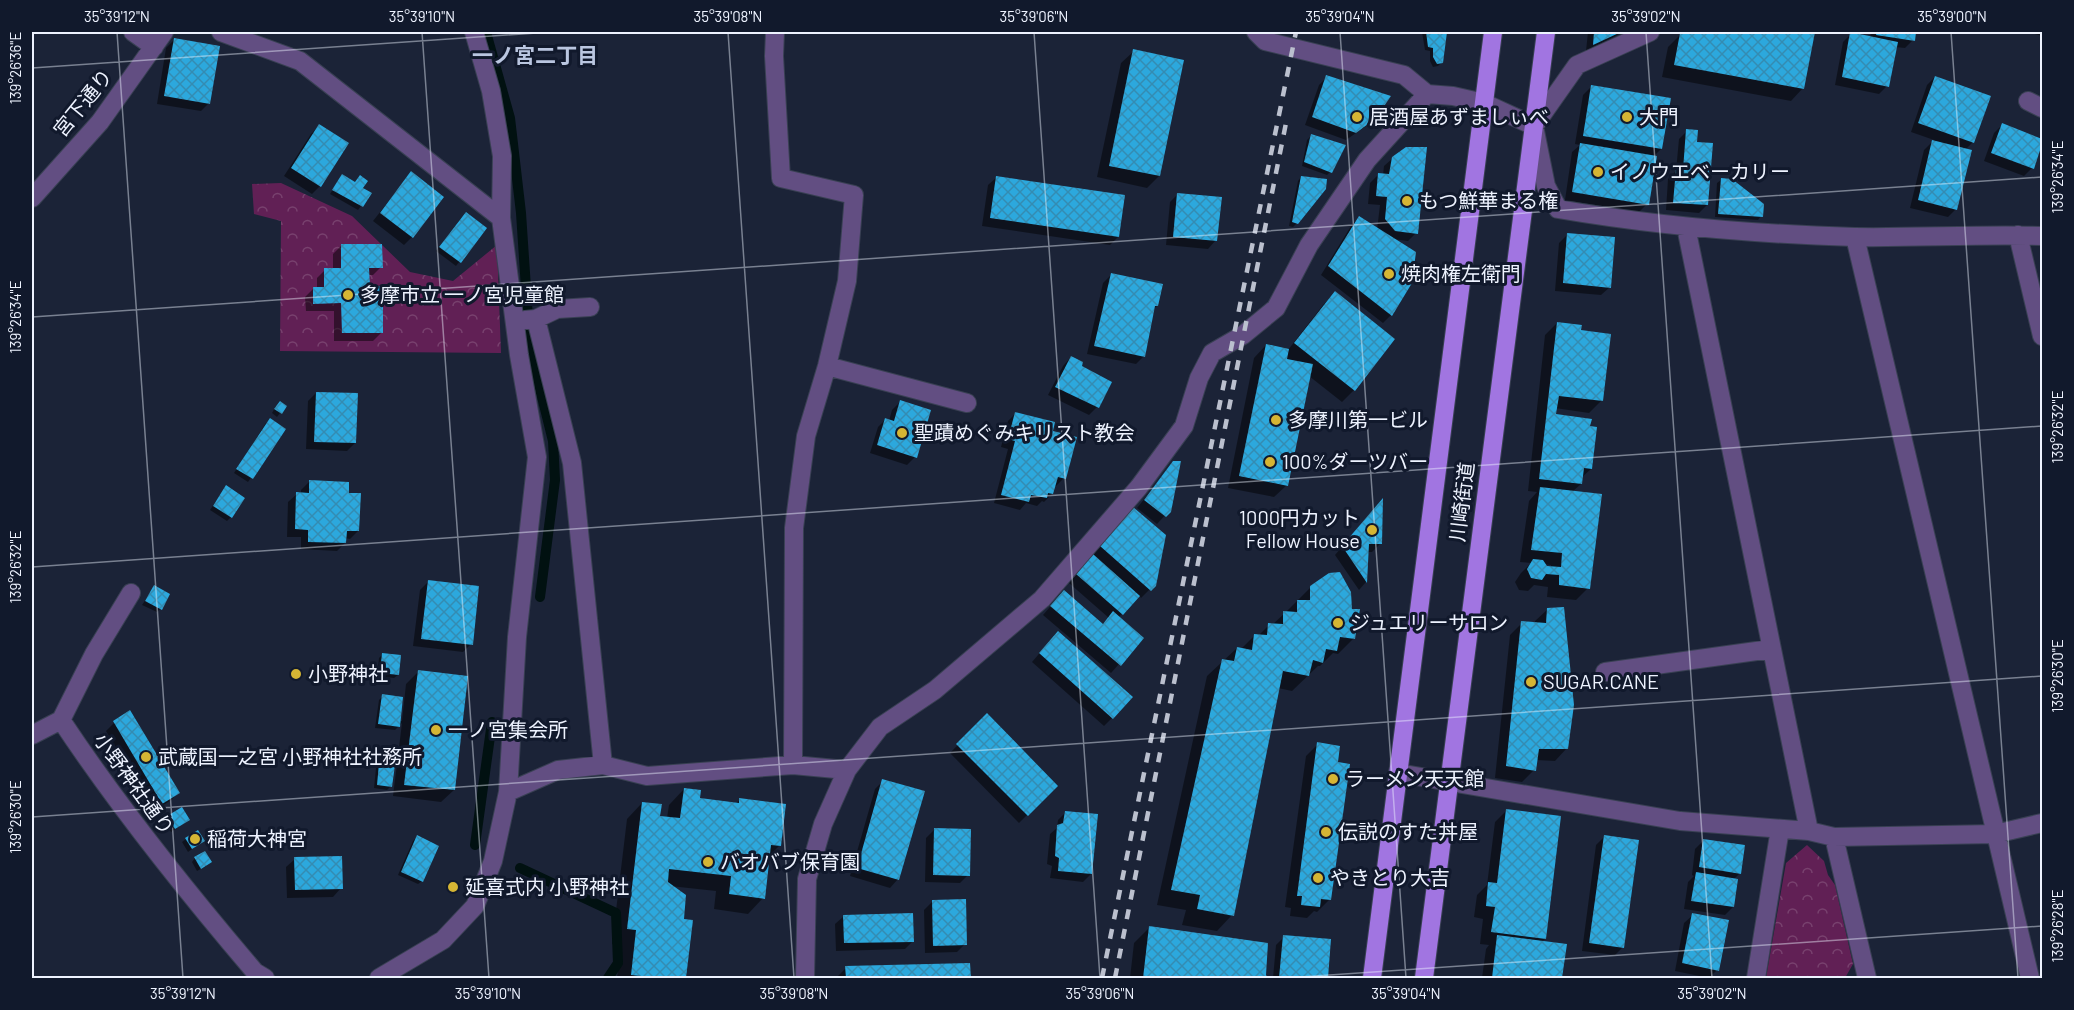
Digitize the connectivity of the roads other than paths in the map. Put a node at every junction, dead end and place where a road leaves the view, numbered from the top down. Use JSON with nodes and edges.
{"nodes":[{"id":1,"x":133,"y":32,"type":"edge"},
{"id":2,"x":164,"y":32,"type":"edge"},
{"id":3,"x":221,"y":32,"type":"edge"},
{"id":4,"x":474,"y":32,"type":"edge"},
{"id":5,"x":775,"y":32,"type":"edge"},
{"id":6,"x":1493,"y":32,"type":"edge"},
{"id":7,"x":1546,"y":32,"type":"edge"},
{"id":8,"x":1650,"y":32,"type":"edge"},
{"id":9,"x":1261,"y":36,"type":"edge"},
{"id":10,"x":154,"y":47,"type":"junction"},
{"id":11,"x":1427,"y":94,"type":"junction"},
{"id":12,"x":1484,"y":104,"type":"junction"},
{"id":13,"x":1534,"y":126,"type":"junction"},
{"id":14,"x":32,"y":198,"type":"edge"},
{"id":15,"x":501,"y":218,"type":"junction"},
{"id":16,"x":1686,"y":227,"type":"junction"},
{"id":17,"x":2035,"y":231,"type":"edge"},
{"id":18,"x":1855,"y":237,"type":"junction"},
{"id":19,"x":590,"y":307,"type":"dead end"},
{"id":20,"x":525,"y":320,"type":"junction"},
{"id":21,"x":2043,"y":336,"type":"edge"},
{"id":22,"x":827,"y":366,"type":"junction"},
{"id":23,"x":967,"y":403,"type":"dead end"},
{"id":24,"x":131,"y":592,"type":"dead end"},
{"id":25,"x":1771,"y":649,"type":"junction"},
{"id":26,"x":1605,"y":672,"type":"dead end"},
{"id":27,"x":61,"y":720,"type":"junction"},
{"id":28,"x":32,"y":735,"type":"edge"},
{"id":29,"x":603,"y":765,"type":"junction"},
{"id":30,"x":793,"y":765,"type":"junction"},
{"id":31,"x":847,"y":770,"type":"junction"},
{"id":32,"x":1398,"y":774,"type":"junction"},
{"id":33,"x":1449,"y":782,"type":"junction"},
{"id":34,"x":508,"y":792,"type":"junction"},
{"id":35,"x":2043,"y":823,"type":"edge"},
{"id":36,"x":1780,"y":829,"type":"junction"},
{"id":37,"x":1809,"y":831,"type":"junction"},
{"id":38,"x":1995,"y":834,"type":"junction"},
{"id":39,"x":1834,"y":837,"type":"junction"},
{"id":40,"x":265,"y":978,"type":"edge"},
{"id":41,"x":379,"y":978,"type":"edge"},
{"id":42,"x":805,"y":978,"type":"edge"},
{"id":43,"x":1372,"y":978,"type":"edge"},
{"id":44,"x":1424,"y":978,"type":"edge"},
{"id":45,"x":1756,"y":978,"type":"edge"},
{"id":46,"x":1867,"y":978,"type":"edge"},
{"id":47,"x":2030,"y":978,"type":"edge"}],
"edges":[{"from":1,"to":10,"type":"street"},
{"from":2,"to":10,"type":"street","name":"宮下通り"},
{"from":3,"to":15,"type":"street"},
{"from":4,"to":15,"type":"street"},
{"from":5,"to":22,"type":"street"},
{"from":6,"to":12,"type":"main road","name":"川崎街道"},
{"from":7,"to":13,"type":"main road","name":"川崎街道"},
{"from":8,"to":13,"type":"street"},
{"from":9,"to":11,"type":"street"},
{"from":10,"to":14,"type":"street","name":"宮下通り"},
{"from":11,"to":12,"type":"street"},
{"from":11,"to":31,"type":"street"},
{"from":12,"to":13,"type":"street"},
{"from":12,"to":32,"type":"main road","name":"川崎街道"},
{"from":13,"to":16,"type":"street"},
{"from":13,"to":33,"type":"main road","name":"川崎街道"},
{"from":15,"to":20,"type":"street"},
{"from":16,"to":18,"type":"street"},
{"from":16,"to":25,"type":"street"},
{"from":17,"to":18,"type":"street"},
{"from":17,"to":21,"type":"street"},
{"from":18,"to":38,"type":"street"},
{"from":19,"to":20,"type":"street"},
{"from":20,"to":29,"type":"street"},
{"from":20,"to":34,"type":"street"},
{"from":22,"to":23,"type":"street"},
{"from":22,"to":30,"type":"street"},
{"from":24,"to":27,"type":"street"},
{"from":25,"to":26,"type":"street"},
{"from":25,"to":37,"type":"street"},
{"from":27,"to":28,"type":"street"},
{"from":27,"to":40,"type":"street","name":"小野神社通り"},
{"from":29,"to":30,"type":"street"},
{"from":29,"to":34,"type":"street"},
{"from":30,"to":31,"type":"street"},
{"from":31,"to":42,"type":"street"},
{"from":32,"to":33,"type":"street"},
{"from":32,"to":43,"type":"main road","name":"川崎街道"},
{"from":33,"to":36,"type":"street"},
{"from":33,"to":44,"type":"main road","name":"川崎街道"},
{"from":34,"to":41,"type":"street"},
{"from":35,"to":38,"type":"street"},
{"from":36,"to":37,"type":"street"},
{"from":36,"to":45,"type":"street"},
{"from":37,"to":39,"type":"street"},
{"from":38,"to":39,"type":"street"},
{"from":38,"to":47,"type":"street"},
{"from":39,"to":46,"type":"street"}]}
